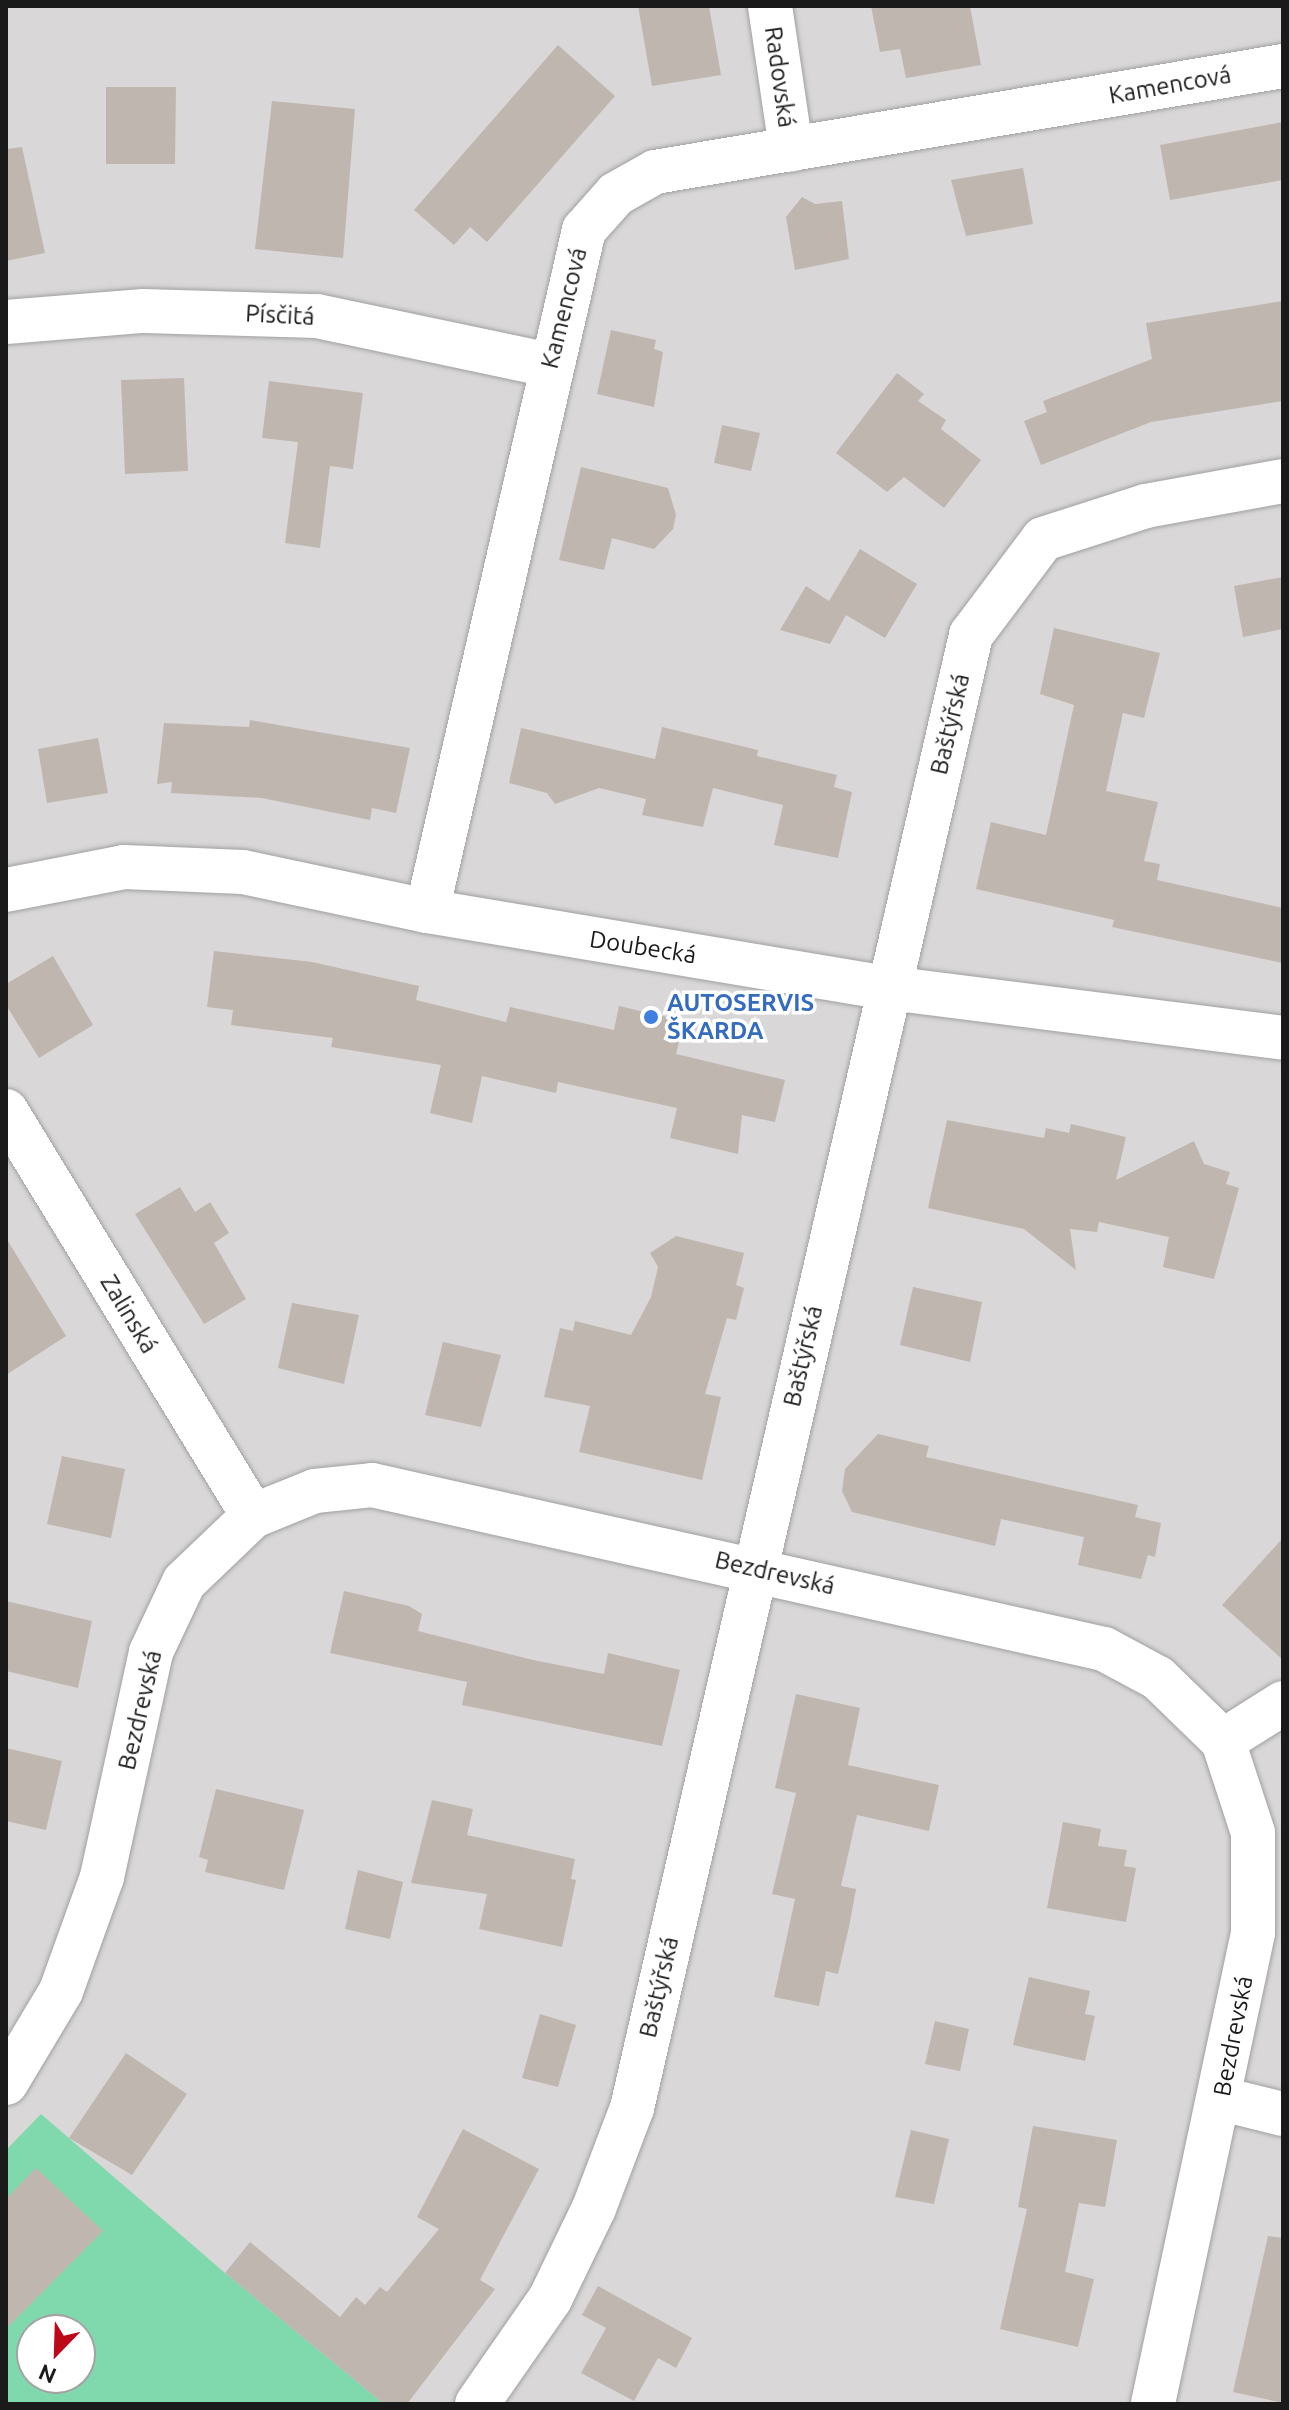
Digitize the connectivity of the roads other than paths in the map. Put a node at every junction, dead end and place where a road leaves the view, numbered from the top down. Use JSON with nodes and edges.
{"nodes":[{"id":1,"x":770,"y":6,"type":"edge"},
{"id":2,"x":1283,"y":66,"type":"edge"},
{"id":3,"x":791,"y":149,"type":"junction"},
{"id":4,"x":6,"y":322,"type":"edge"},
{"id":5,"x":550,"y":365,"type":"junction"},
{"id":6,"x":1283,"y":481,"type":"edge"},
{"id":7,"x":6,"y":890,"type":"edge"},
{"id":8,"x":427,"y":911,"type":"junction"},
{"id":9,"x":889,"y":988,"type":"junction"},
{"id":10,"x":1283,"y":1038,"type":"edge"},
{"id":11,"x":6,"y":1111,"type":"edge"},
{"id":12,"x":253,"y":1516,"type":"junction"},
{"id":13,"x":754,"y":1568,"type":"junction"},
{"id":14,"x":1283,"y":1703,"type":"edge"},
{"id":15,"x":1223,"y":1741,"type":"junction"},
{"id":16,"x":6,"y":2083,"type":"edge"},
{"id":17,"x":1222,"y":2099,"type":"junction"},
{"id":18,"x":1283,"y":2114,"type":"edge"},
{"id":19,"x":477,"y":2404,"type":"edge"},
{"id":20,"x":1153,"y":2404,"type":"edge"}],
"edges":[{"from":1,"to":3,"type":"street","name":"Radovská"},
{"from":2,"to":3,"type":"street","name":"Kamencová"},
{"from":3,"to":5,"type":"street","name":"Kamencová"},
{"from":4,"to":5,"type":"street","name":"Písčitá"},
{"from":5,"to":8,"type":"street","name":"Kamencová"},
{"from":6,"to":9,"type":"street","name":"Baštýřská"},
{"from":7,"to":8,"type":"street","name":"Doubecká"},
{"from":8,"to":9,"type":"street","name":"Doubecká"},
{"from":9,"to":10,"type":"street","name":"Doubecká"},
{"from":9,"to":13,"type":"street","name":"Baštýřská"},
{"from":11,"to":12,"type":"street","name":"Zalinská"},
{"from":12,"to":13,"type":"street","name":"Bezdrevská"},
{"from":12,"to":16,"type":"street","name":"Bezdrevská"},
{"from":13,"to":15,"type":"street","name":"Bezdrevská"},
{"from":13,"to":19,"type":"street","name":"Baštýřská"},
{"from":14,"to":15,"type":"street"},
{"from":15,"to":17,"type":"street","name":"Bezdrevská"},
{"from":17,"to":18,"type":"street"},
{"from":17,"to":20,"type":"street","name":"Bezdrevská"}]}
